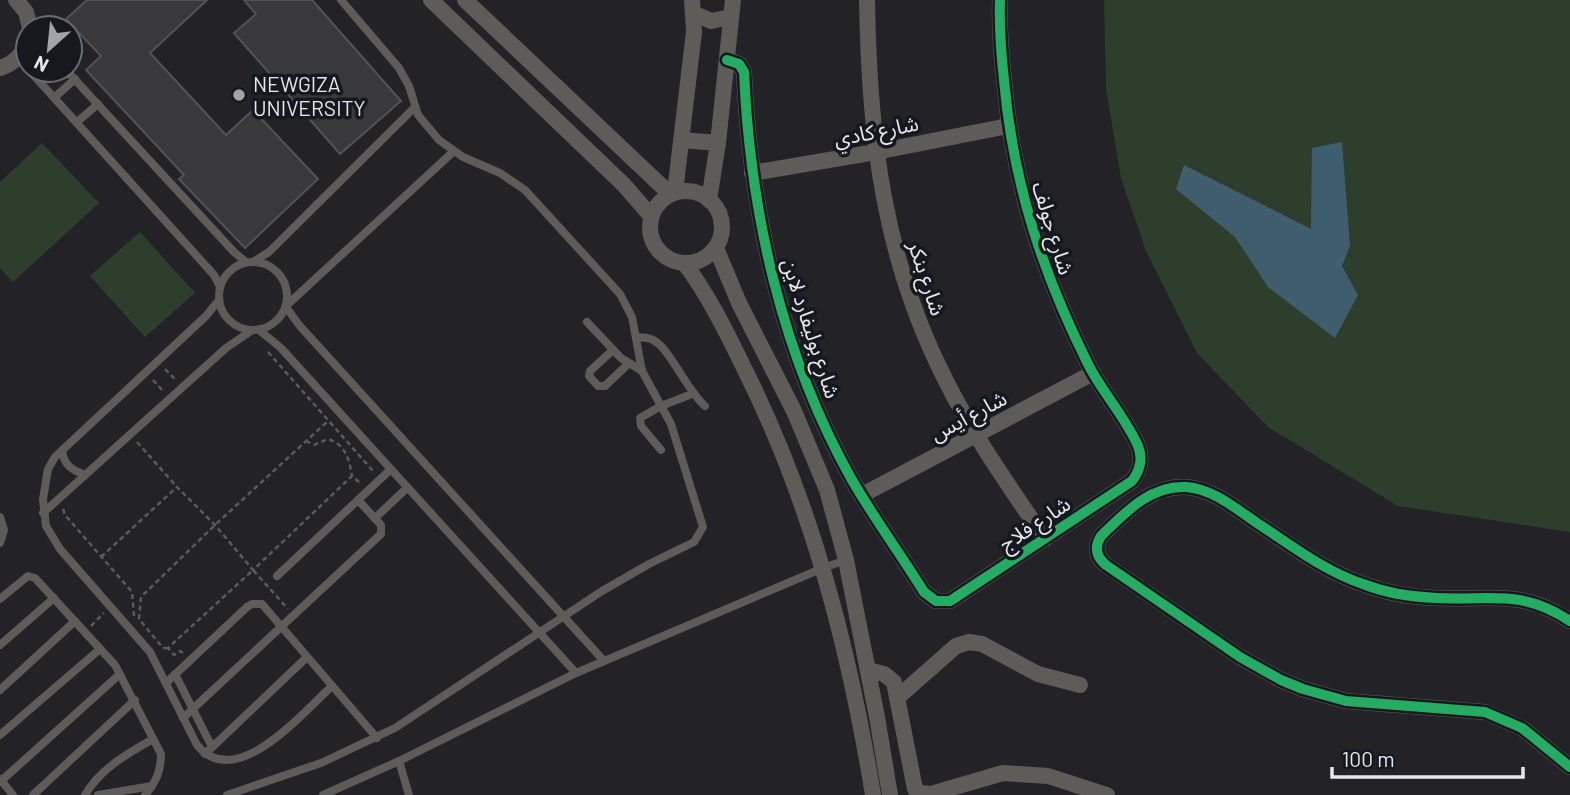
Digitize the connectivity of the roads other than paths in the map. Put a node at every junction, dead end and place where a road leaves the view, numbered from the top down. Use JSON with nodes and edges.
{"nodes":[{"id":1,"x":16,"y":0,"type":"edge"},
{"id":2,"x":341,"y":0,"type":"edge"},
{"id":3,"x":431,"y":0,"type":"edge"},
{"id":4,"x":466,"y":0,"type":"edge"},
{"id":5,"x":733,"y":0,"type":"edge"},
{"id":6,"x":867,"y":0,"type":"edge"},
{"id":7,"x":1000,"y":0,"type":"edge"},
{"id":8,"x":692,"y":6,"type":"edge"},
{"id":9,"x":27,"y":14,"type":"edge"},
{"id":10,"x":731,"y":17,"type":"junction"},
{"id":11,"x":727,"y":60,"type":"junction"},
{"id":12,"x":13,"y":68,"type":"edge"},
{"id":13,"x":69,"y":84,"type":"edge"},
{"id":14,"x":80,"y":84,"type":"edge"},
{"id":15,"x":55,"y":97,"type":"junction"},
{"id":16,"x":98,"y":104,"type":"junction"},
{"id":17,"x":415,"y":107,"type":"junction"},
{"id":18,"x":721,"y":121,"type":"junction"},
{"id":19,"x":78,"y":122,"type":"junction"},
{"id":20,"x":746,"y":123,"type":"junction"},
{"id":21,"x":1008,"y":126,"type":"junction"},
{"id":22,"x":681,"y":140,"type":"junction"},
{"id":23,"x":718,"y":144,"type":"junction"},
{"id":24,"x":454,"y":152,"type":"junction"},
{"id":25,"x":876,"y":152,"type":"junction"},
{"id":26,"x":752,"y":173,"type":"junction"},
{"id":27,"x":673,"y":193,"type":"junction"},
{"id":28,"x":709,"y":200,"type":"junction"},
{"id":29,"x":651,"y":216,"type":"junction"},
{"id":30,"x":716,"y":248,"type":"junction"},
{"id":31,"x":250,"y":262,"type":"junction"},
{"id":32,"x":685,"y":264,"type":"junction"},
{"id":33,"x":220,"y":287,"type":"junction"},
{"id":34,"x":219,"y":300,"type":"junction"},
{"id":35,"x":739,"y":303,"type":"junction"},
{"id":36,"x":287,"y":306,"type":"junction"},
{"id":37,"x":712,"y":306,"type":"junction"},
{"id":38,"x":587,"y":322,"type":"dead end"},
{"id":39,"x":255,"y":330,"type":"junction"},
{"id":40,"x":636,"y":337,"type":"junction"},
{"id":41,"x":613,"y":350,"type":"junction"},
{"id":42,"x":628,"y":364,"type":"junction"},
{"id":43,"x":642,"y":371,"type":"junction"},
{"id":44,"x":1093,"y":373,"type":"junction"},
{"id":45,"x":692,"y":394,"type":"junction"},
{"id":46,"x":661,"y":406,"type":"junction"},
{"id":47,"x":705,"y":406,"type":"dead end"},
{"id":48,"x":976,"y":435,"type":"junction"},
{"id":49,"x":1139,"y":447,"type":"joint"},
{"id":50,"x":661,"y":450,"type":"dead end"},
{"id":51,"x":62,"y":451,"type":"junction"},
{"id":52,"x":390,"y":470,"type":"junction"},
{"id":53,"x":85,"y":475,"type":"junction"},
{"id":54,"x":407,"y":488,"type":"junction"},
{"id":55,"x":862,"y":495,"type":"junction"},
{"id":56,"x":358,"y":500,"type":"junction"},
{"id":57,"x":43,"y":513,"type":"junction"},
{"id":58,"x":0,"y":517,"type":"edge"},
{"id":59,"x":375,"y":518,"type":"junction"},
{"id":60,"x":1045,"y":539,"type":"junction"},
{"id":61,"x":0,"y":543,"type":"edge"},
{"id":62,"x":846,"y":561,"type":"junction"},
{"id":63,"x":823,"y":568,"type":"junction"},
{"id":64,"x":277,"y":576,"type":"dead end"},
{"id":65,"x":924,"y":592,"type":"joint"},
{"id":66,"x":54,"y":598,"type":"junction"},
{"id":67,"x":0,"y":599,"type":"edge"},
{"id":68,"x":565,"y":617,"type":"junction"},
{"id":69,"x":75,"y":621,"type":"junction"},
{"id":70,"x":1570,"y":621,"type":"edge"},
{"id":71,"x":282,"y":627,"type":"junction"},
{"id":72,"x":539,"y":635,"type":"junction"},
{"id":73,"x":0,"y":645,"type":"edge"},
{"id":74,"x":100,"y":649,"type":"junction"},
{"id":75,"x":307,"y":657,"type":"junction"},
{"id":76,"x":604,"y":661,"type":"junction"},
{"id":77,"x":868,"y":670,"type":"junction"},
{"id":78,"x":576,"y":673,"type":"junction"},
{"id":79,"x":120,"y":674,"type":"junction"},
{"id":80,"x":175,"y":674,"type":"junction"},
{"id":81,"x":166,"y":682,"type":"junction"},
{"id":82,"x":1080,"y":685,"type":"dead end"},
{"id":83,"x":332,"y":686,"type":"junction"},
{"id":84,"x":0,"y":690,"type":"edge"},
{"id":85,"x":897,"y":698,"type":"junction"},
{"id":86,"x":135,"y":700,"type":"junction"},
{"id":87,"x":193,"y":710,"type":"junction"},
{"id":88,"x":183,"y":718,"type":"junction"},
{"id":89,"x":0,"y":736,"type":"edge"},
{"id":90,"x":153,"y":738,"type":"junction"},
{"id":91,"x":377,"y":738,"type":"junction"},
{"id":92,"x":212,"y":747,"type":"junction"},
{"id":93,"x":205,"y":754,"type":"junction"},
{"id":94,"x":399,"y":761,"type":"junction"},
{"id":95,"x":1570,"y":767,"type":"edge"},
{"id":96,"x":1,"y":780,"type":"edge"},
{"id":97,"x":152,"y":786,"type":"junction"},
{"id":98,"x":13,"y":795,"type":"edge"},
{"id":99,"x":33,"y":795,"type":"edge"},
{"id":100,"x":85,"y":795,"type":"edge"},
{"id":101,"x":98,"y":795,"type":"edge"},
{"id":102,"x":145,"y":795,"type":"edge"},
{"id":103,"x":227,"y":795,"type":"edge"},
{"id":104,"x":323,"y":795,"type":"edge"},
{"id":105,"x":409,"y":795,"type":"edge"},
{"id":106,"x":873,"y":795,"type":"edge"},
{"id":107,"x":890,"y":795,"type":"edge"},
{"id":108,"x":1107,"y":795,"type":"edge"}],
"edges":[{"from":1,"to":9,"type":"street"},
{"from":2,"to":17,"type":"lane"},
{"from":3,"to":29,"type":"street"},
{"from":4,"to":27,"type":"street"},
{"from":5,"to":10,"type":"street"},
{"from":6,"to":25,"type":"street","name":"شارع بنكر"},
{"from":7,"to":21,"type":"street","name":"شارع جولف"},
{"from":8,"to":10,"type":"street"},
{"from":8,"to":22,"type":"street"},
{"from":10,"to":11,"type":"street"},
{"from":11,"to":18,"type":"street"},
{"from":11,"to":20,"type":"street","name":"شارع بوليفارد لاين"},
{"from":12,"to":15,"type":"lane"},
{"from":13,"to":15,"type":"lane"},
{"from":14,"to":16,"type":"lane"},
{"from":15,"to":19,"type":"lane"},
{"from":16,"to":19,"type":"lane"},
{"from":16,"to":31,"type":"lane"},
{"from":17,"to":24,"type":"lane"},
{"from":17,"to":31,"type":"lane"},
{"from":18,"to":20,"type":"street"},
{"from":18,"to":23,"type":"street"},
{"from":19,"to":33,"type":"lane"},
{"from":20,"to":26,"type":"street","name":"شارع بوليفارد لاين"},
{"from":21,"to":25,"type":"street","name":"شارع كادي"},
{"from":21,"to":44,"type":"street","name":"شارع جولف"},
{"from":22,"to":23,"type":"street"},
{"from":22,"to":27,"type":"street"},
{"from":23,"to":28,"type":"street"},
{"from":24,"to":36,"type":"lane"},
{"from":24,"to":40,"type":"lane"},
{"from":25,"to":26,"type":"street","name":"شارع كادي"},
{"from":25,"to":48,"type":"street","name":"شارع بنكر"},
{"from":26,"to":55,"type":"street","name":"شارع بوليفارد لاين"},
{"from":27,"to":28,"type":"street"},
{"from":27,"to":29,"type":"street"},
{"from":28,"to":30,"type":"street"},
{"from":29,"to":32,"type":"street"},
{"from":30,"to":32,"type":"street"},
{"from":30,"to":35,"type":"street"},
{"from":31,"to":33,"type":"lane"},
{"from":31,"to":36,"type":"lane"},
{"from":32,"to":37,"type":"street"},
{"from":33,"to":34,"type":"lane"},
{"from":34,"to":39,"type":"lane"},
{"from":34,"to":51,"type":"lane"},
{"from":35,"to":37,"type":"street"},
{"from":35,"to":62,"type":"street"},
{"from":36,"to":39,"type":"lane"},
{"from":36,"to":68,"type":"lane"},
{"from":37,"to":63,"type":"street"},
{"from":38,"to":41,"type":"lane"},
{"from":39,"to":52,"type":"lane"},
{"from":39,"to":53,"type":"lane"},
{"from":40,"to":43,"type":"lane"},
{"from":40,"to":45,"type":"lane"},
{"from":41,"to":42,"type":"lane"},
{"from":41,"to":42,"type":"lane"},
{"from":42,"to":43,"type":"lane"},
{"from":43,"to":46,"type":"lane"},
{"from":44,"to":48,"type":"street","name":"شارع أيس"},
{"from":44,"to":49,"type":"street","name":"شارع جولف"},
{"from":45,"to":46,"type":"lane"},
{"from":45,"to":47,"type":"lane"},
{"from":46,"to":50,"type":"lane"},
{"from":46,"to":68,"type":"lane"},
{"from":48,"to":55,"type":"street","name":"شارع أيس"},
{"from":48,"to":60,"type":"street","name":"شارع بنكر"},
{"from":49,"to":60,"type":"street","name":"شارع فلاج"},
{"from":51,"to":53,"type":"lane"},
{"from":51,"to":57,"type":"lane"},
{"from":52,"to":54,"type":"lane"},
{"from":52,"to":56,"type":"lane"},
{"from":53,"to":57,"type":"lane"},
{"from":54,"to":59,"type":"lane"},
{"from":54,"to":72,"type":"lane"},
{"from":55,"to":65,"type":"street","name":"شارع بوليفارد لاين"},
{"from":56,"to":59,"type":"lane"},
{"from":56,"to":64,"type":"lane"},
{"from":57,"to":81,"type":"lane"},
{"from":58,"to":61,"type":"lane"},
{"from":59,"to":71,"type":"lane"},
{"from":60,"to":65,"type":"street","name":"شارع فلاج"},
{"from":62,"to":63,"type":"lane"},
{"from":62,"to":77,"type":"street"},
{"from":63,"to":76,"type":"lane"},
{"from":63,"to":106,"type":"street"},
{"from":66,"to":67,"type":"lane"},
{"from":66,"to":69,"type":"lane"},
{"from":66,"to":73,"type":"lane"},
{"from":68,"to":72,"type":"lane"},
{"from":68,"to":76,"type":"lane"},
{"from":69,"to":74,"type":"lane"},
{"from":69,"to":84,"type":"lane"},
{"from":70,"to":95,"type":"street"},
{"from":71,"to":75,"type":"lane"},
{"from":71,"to":80,"type":"lane"},
{"from":71,"to":87,"type":"lane"},
{"from":72,"to":78,"type":"lane"},
{"from":72,"to":91,"type":"lane"},
{"from":74,"to":79,"type":"lane"},
{"from":74,"to":89,"type":"lane"},
{"from":75,"to":83,"type":"lane"},
{"from":75,"to":92,"type":"lane"},
{"from":76,"to":78,"type":"lane"},
{"from":77,"to":85,"type":"street"},
{"from":77,"to":107,"type":"street"},
{"from":78,"to":94,"type":"lane"},
{"from":79,"to":86,"type":"lane"},
{"from":79,"to":96,"type":"lane"},
{"from":80,"to":81,"type":"lane"},
{"from":80,"to":87,"type":"lane"},
{"from":81,"to":88,"type":"lane"},
{"from":82,"to":85,"type":"street"},
{"from":83,"to":91,"type":"lane"},
{"from":83,"to":93,"type":"lane"},
{"from":85,"to":108,"type":"street"},
{"from":86,"to":90,"type":"lane"},
{"from":86,"to":99,"type":"lane"},
{"from":87,"to":88,"type":"lane"},
{"from":87,"to":92,"type":"lane"},
{"from":88,"to":93,"type":"lane"},
{"from":90,"to":97,"type":"lane"},
{"from":90,"to":100,"type":"lane"},
{"from":91,"to":103,"type":"lane"},
{"from":92,"to":93,"type":"lane"},
{"from":94,"to":104,"type":"lane"},
{"from":94,"to":105,"type":"lane"},
{"from":96,"to":98,"type":"lane"},
{"from":97,"to":101,"type":"lane"},
{"from":97,"to":102,"type":"lane"}]}
